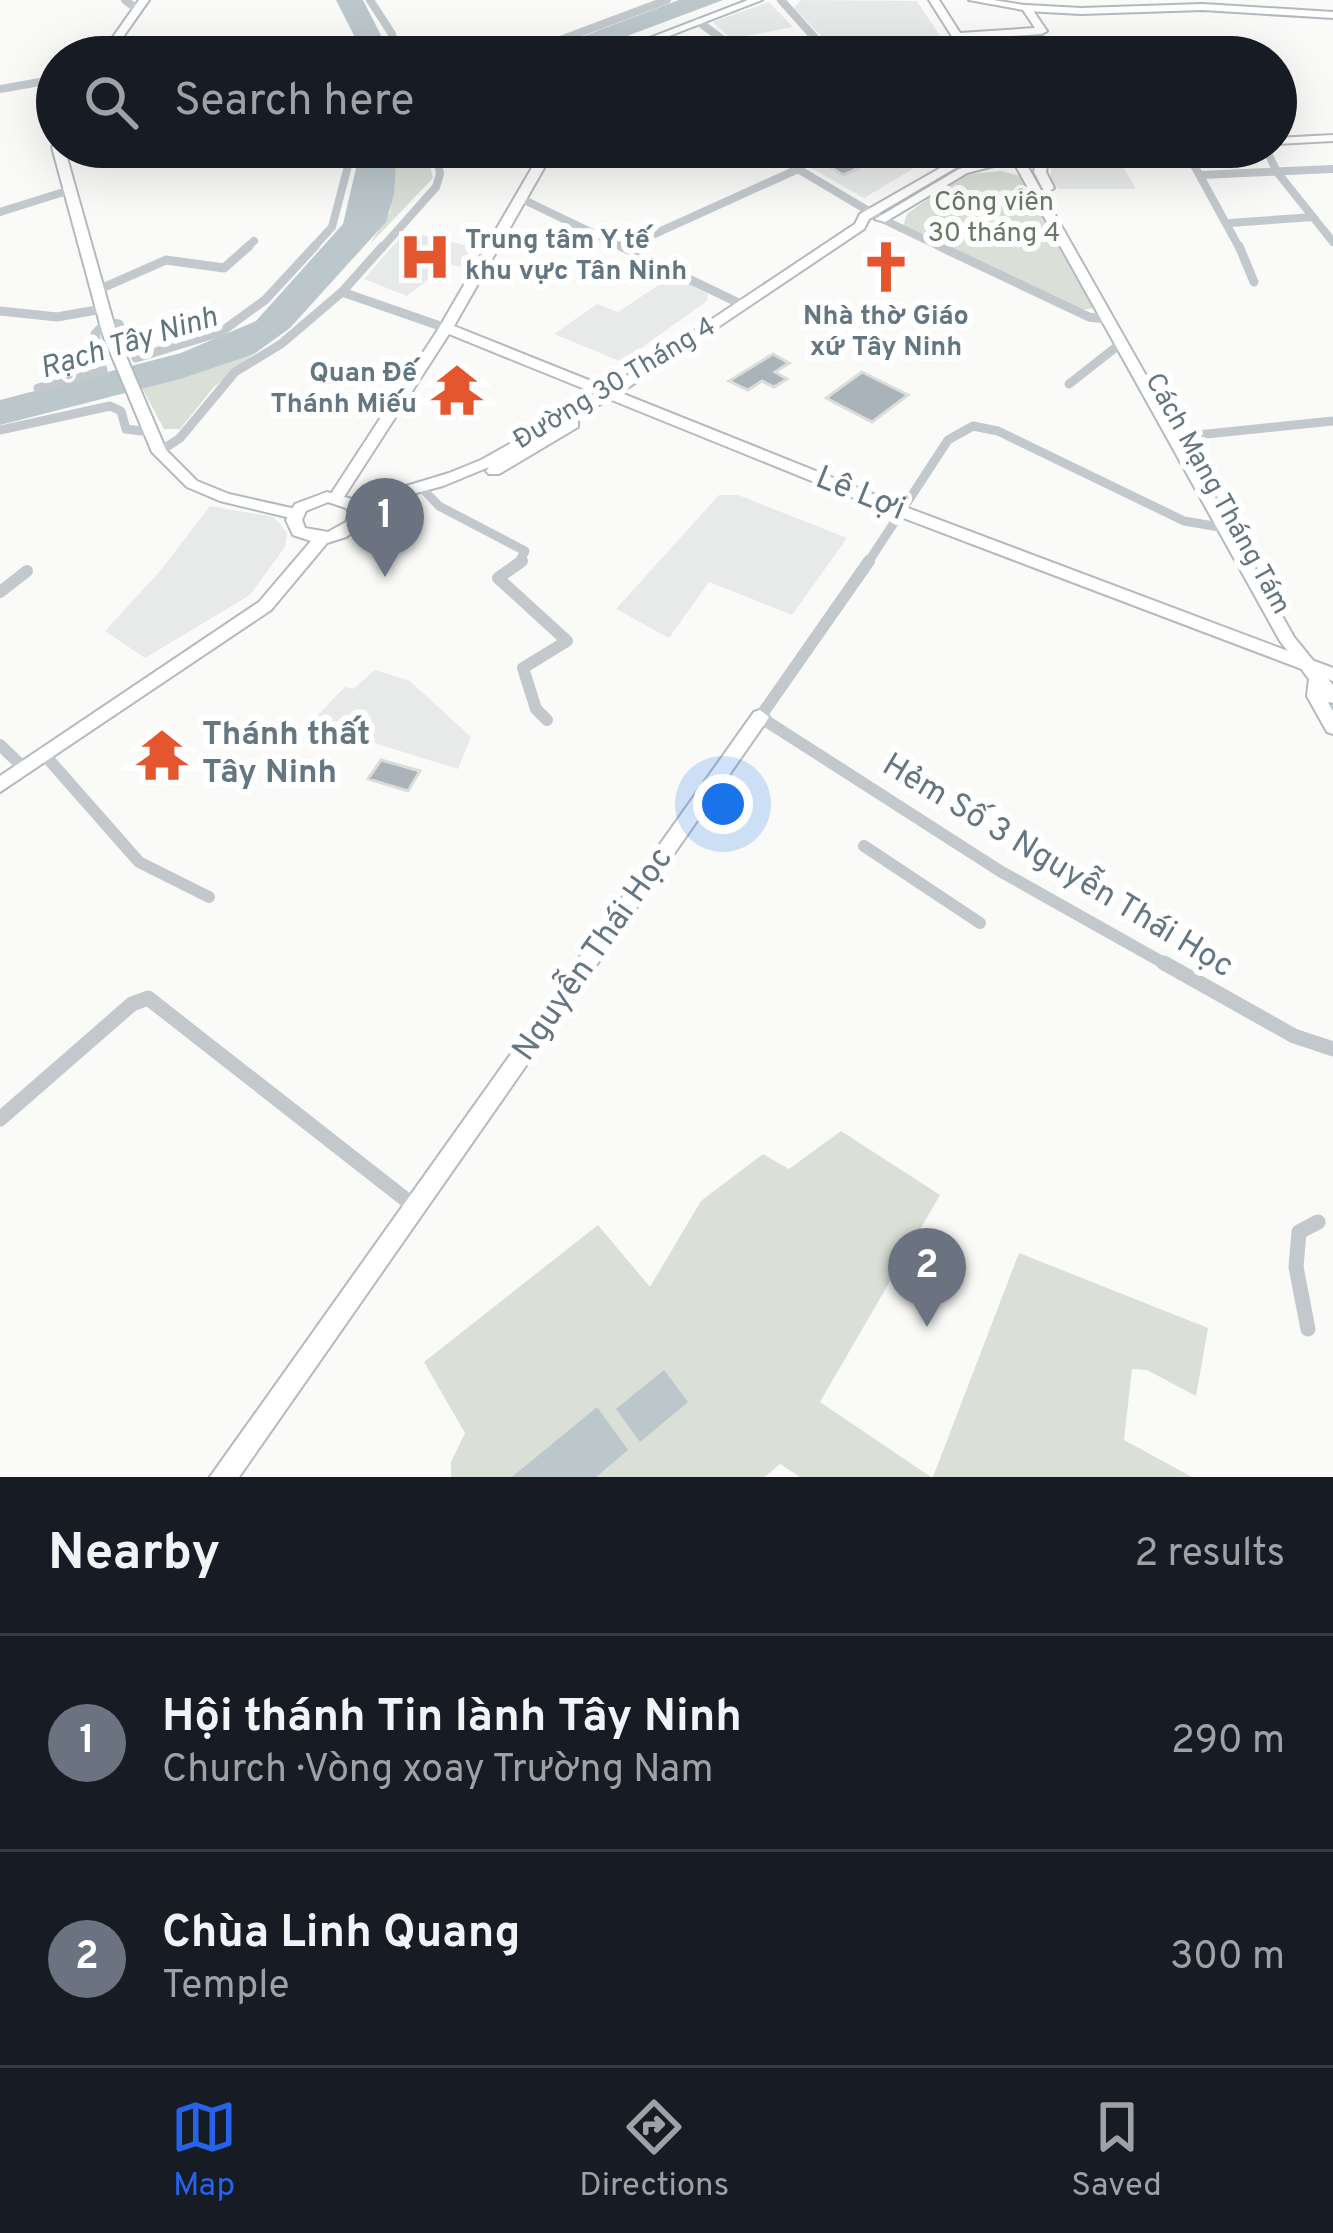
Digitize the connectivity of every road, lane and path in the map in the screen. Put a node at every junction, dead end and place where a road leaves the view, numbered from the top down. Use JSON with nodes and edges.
{"nodes":[{"id":1,"x":125,"y":0,"type":"edge"},
{"id":2,"x":370,"y":0,"type":"edge"},
{"id":3,"x":668,"y":0,"type":"edge"},
{"id":4,"x":758,"y":0,"type":"edge"},
{"id":5,"x":974,"y":0,"type":"edge"},
{"id":6,"x":957,"y":1,"type":"edge"},
{"id":7,"x":783,"y":2,"type":"edge"},
{"id":8,"x":141,"y":4,"type":"edge"},
{"id":9,"x":936,"y":4,"type":"edge"},
{"id":10,"x":1026,"y":8,"type":"junction"},
{"id":11,"x":1060,"y":11,"type":"junction"},
{"id":12,"x":1333,"y":15,"type":"edge"},
{"id":13,"x":1035,"y":20,"type":"junction"},
{"id":14,"x":699,"y":22,"type":"junction"},
{"id":15,"x":118,"y":36,"type":"edge"},
{"id":16,"x":392,"y":36,"type":"edge"},
{"id":17,"x":573,"y":36,"type":"edge"},
{"id":18,"x":661,"y":36,"type":"edge"},
{"id":19,"x":718,"y":36,"type":"edge"},
{"id":20,"x":814,"y":36,"type":"edge"},
{"id":21,"x":956,"y":36,"type":"joint"},
{"id":22,"x":36,"y":83,"type":"edge"},
{"id":23,"x":0,"y":89,"type":"edge"},
{"id":24,"x":1332,"y":139,"type":"edge"},
{"id":25,"x":1297,"y":140,"type":"edge"},
{"id":26,"x":64,"y":168,"type":"edge"},
{"id":27,"x":347,"y":168,"type":"edge"},
{"id":28,"x":439,"y":168,"type":"edge"},
{"id":29,"x":538,"y":168,"type":"edge"},
{"id":30,"x":793,"y":168,"type":"edge"},
{"id":31,"x":924,"y":168,"type":"edge"},
{"id":32,"x":944,"y":168,"type":"edge"},
{"id":33,"x":979,"y":168,"type":"edge"},
{"id":34,"x":1021,"y":168,"type":"edge"},
{"id":35,"x":1041,"y":168,"type":"edge"},
{"id":36,"x":1196,"y":168,"type":"edge"},
{"id":37,"x":1275,"y":168,"type":"edge"},
{"id":38,"x":796,"y":170,"type":"junction"},
{"id":39,"x":1333,"y":170,"type":"edge"},
{"id":40,"x":1277,"y":172,"type":"junction"},
{"id":41,"x":1201,"y":176,"type":"junction"},
{"id":42,"x":928,"y":177,"type":"junction"},
{"id":43,"x":70,"y":190,"type":"junction"},
{"id":44,"x":520,"y":198,"type":"junction"},
{"id":45,"x":0,"y":212,"type":"edge"},
{"id":46,"x":876,"y":216,"type":"junction"},
{"id":47,"x":1313,"y":217,"type":"junction"},
{"id":48,"x":1230,"y":223,"type":"junction"},
{"id":49,"x":254,"y":241,"type":"dead end"},
{"id":50,"x":1333,"y":242,"type":"edge"},
{"id":51,"x":628,"y":246,"type":"junction"},
{"id":52,"x":1254,"y":282,"type":"dead end"},
{"id":53,"x":100,"y":290,"type":"junction"},
{"id":54,"x":342,"y":292,"type":"junction"},
{"id":55,"x":743,"y":305,"type":"junction"},
{"id":56,"x":0,"y":311,"type":"edge"},
{"id":57,"x":1111,"y":319,"type":"junction"},
{"id":58,"x":106,"y":322,"type":"junction"},
{"id":59,"x":446,"y":328,"type":"junction"},
{"id":60,"x":1126,"y":344,"type":"junction"},
{"id":61,"x":1069,"y":384,"type":"dead end"},
{"id":62,"x":38,"y":388,"type":"dead end"},
{"id":63,"x":609,"y":394,"type":"junction"},
{"id":64,"x":1166,"y":410,"type":"junction"},
{"id":65,"x":1333,"y":421,"type":"edge"},
{"id":66,"x":0,"y":430,"type":"edge"},
{"id":67,"x":148,"y":432,"type":"junction"},
{"id":68,"x":1188,"y":436,"type":"junction"},
{"id":69,"x":159,"y":452,"type":"junction"},
{"id":70,"x":424,"y":492,"type":"junction"},
{"id":71,"x":349,"y":506,"type":"junction"},
{"id":72,"x":903,"y":512,"type":"junction"},
{"id":73,"x":295,"y":514,"type":"junction"},
{"id":74,"x":1230,"y":528,"type":"junction"},
{"id":75,"x":322,"y":538,"type":"junction"},
{"id":76,"x":27,"y":572,"type":"dead end"},
{"id":77,"x":0,"y":592,"type":"edge"},
{"id":78,"x":1324,"y":675,"type":"edge"},
{"id":79,"x":1333,"y":697,"type":"edge"},
{"id":80,"x":760,"y":717,"type":"junction"},
{"id":81,"x":547,"y":720,"type":"dead end"},
{"id":82,"x":1333,"y":727,"type":"edge"},
{"id":83,"x":0,"y":746,"type":"edge"},
{"id":84,"x":43,"y":753,"type":"junction"},
{"id":85,"x":23,"y":766,"type":"junction"},
{"id":86,"x":0,"y":785,"type":"edge"},
{"id":87,"x":864,"y":846,"type":"dead end"},
{"id":88,"x":209,"y":897,"type":"dead end"},
{"id":89,"x":980,"y":923,"type":"dead end"},
{"id":90,"x":1333,"y":1049,"type":"edge"},
{"id":91,"x":0,"y":1119,"type":"edge"},
{"id":92,"x":414,"y":1206,"type":"junction"},
{"id":93,"x":1318,"y":1222,"type":"dead end"},
{"id":94,"x":1308,"y":1329,"type":"dead end"},
{"id":95,"x":223,"y":1477,"type":"edge"}],
"edges":[{"from":1,"to":8,"type":"street"},
{"from":2,"to":16,"type":"street"},
{"from":3,"to":17,"type":"street"},
{"from":4,"to":14,"type":"main road"},
{"from":5,"to":10,"type":"main road"},
{"from":6,"to":9,"type":"main road"},
{"from":7,"to":20,"type":"street"},
{"from":8,"to":15,"type":"main road"},
{"from":9,"to":21,"type":"main road"},
{"from":10,"to":11,"type":"main road"},
{"from":10,"to":13,"type":"main road"},
{"from":11,"to":12,"type":"main road"},
{"from":11,"to":13,"type":"main road"},
{"from":13,"to":21,"type":"main road"},
{"from":14,"to":18,"type":"main road"},
{"from":14,"to":19,"type":"street"},
{"from":22,"to":23,"type":"street"},
{"from":24,"to":25,"type":"main road"},
{"from":26,"to":43,"type":"main road"},
{"from":27,"to":58,"type":"street"},
{"from":28,"to":54,"type":"street"},
{"from":29,"to":44,"type":"main road"},
{"from":30,"to":38,"type":"street"},
{"from":31,"to":42,"type":"street"},
{"from":32,"to":42,"type":"main road","name":"Đường 30 Tháng 4"},
{"from":33,"to":46,"type":"main road","name":"Đường 30 Tháng 4"},
{"from":34,"to":57,"type":"main road","name":"Cách Mạng Tháng Tám"},
{"from":35,"to":57,"type":"main road","name":"Cách Mạng Tháng Tám"},
{"from":36,"to":41,"type":"street"},
{"from":37,"to":40,"type":"street"},
{"from":38,"to":46,"type":"street"},
{"from":38,"to":51,"type":"street"},
{"from":39,"to":40,"type":"street"},
{"from":40,"to":41,"type":"street"},
{"from":40,"to":47,"type":"street"},
{"from":41,"to":48,"type":"street"},
{"from":42,"to":46,"type":"main road","name":"Đường 30 Tháng 4"},
{"from":43,"to":45,"type":"street"},
{"from":43,"to":53,"type":"main road"},
{"from":44,"to":51,"type":"street"},
{"from":44,"to":59,"type":"main road"},
{"from":46,"to":55,"type":"main road","name":"Đường 30 Tháng 4"},
{"from":46,"to":57,"type":"street"},
{"from":47,"to":48,"type":"street"},
{"from":47,"to":50,"type":"street"},
{"from":48,"to":52,"type":"street"},
{"from":49,"to":53,"type":"street"},
{"from":51,"to":55,"type":"street"},
{"from":53,"to":58,"type":"main road"},
{"from":54,"to":59,"type":"street"},
{"from":54,"to":69,"type":"street"},
{"from":55,"to":63,"type":"main road","name":"Đường 30 Tháng 4"},
{"from":56,"to":58,"type":"street"},
{"from":57,"to":60,"type":"main road","name":"Cách Mạng Tháng Tám"},
{"from":58,"to":62,"type":"street"},
{"from":58,"to":67,"type":"main road"},
{"from":59,"to":63,"type":"main road","name":"Lê Lợi"},
{"from":59,"to":71,"type":"main road"},
{"from":60,"to":61,"type":"street"},
{"from":60,"to":64,"type":"main road","name":"Cách Mạng Tháng Tám"},
{"from":63,"to":70,"type":"main road","name":"Đường 30 Tháng 4"},
{"from":63,"to":70,"type":"main road","name":"Đường 30 Tháng 4"},
{"from":63,"to":72,"type":"main road","name":"Lê Lợi"},
{"from":64,"to":68,"type":"main road","name":"Cách Mạng Tháng Tám"},
{"from":64,"to":74,"type":"main road","name":"Cách Mạng Tháng Tám"},
{"from":65,"to":68,"type":"street"},
{"from":66,"to":67,"type":"street"},
{"from":67,"to":69,"type":"main road"},
{"from":68,"to":74,"type":"main road","name":"Cách Mạng Tháng Tám"},
{"from":69,"to":73,"type":"main road"},
{"from":70,"to":71,"type":"main road","name":"Đường 30 Tháng 4"},
{"from":70,"to":81,"type":"street"},
{"from":71,"to":73,"type":"main road"},
{"from":71,"to":75,"type":"main road"},
{"from":72,"to":74,"type":"street","name":"Nguyễn Thái Học"},
{"from":72,"to":78,"type":"main road","name":"Lê Lợi"},
{"from":72,"to":80,"type":"street","name":"Nguyễn Thái Học"},
{"from":73,"to":75,"type":"main road"},
{"from":74,"to":78,"type":"main road","name":"Cách Mạng Tháng Tám"},
{"from":75,"to":84,"type":"main road"},
{"from":76,"to":77,"type":"street"},
{"from":78,"to":79,"type":"main road"},
{"from":78,"to":82,"type":"main road"},
{"from":80,"to":90,"type":"street","name":"Hẻm Số 3 Nguyễn Thái Học"},
{"from":80,"to":92,"type":"main road","name":"Nguyễn Thái Học"},
{"from":83,"to":85,"type":"street"},
{"from":84,"to":85,"type":"main road"},
{"from":84,"to":88,"type":"street"},
{"from":85,"to":86,"type":"main road"},
{"from":87,"to":89,"type":"street"},
{"from":91,"to":92,"type":"street"},
{"from":92,"to":95,"type":"main road","name":"Nguyễn Thái Học"},
{"from":93,"to":94,"type":"street"}]}
